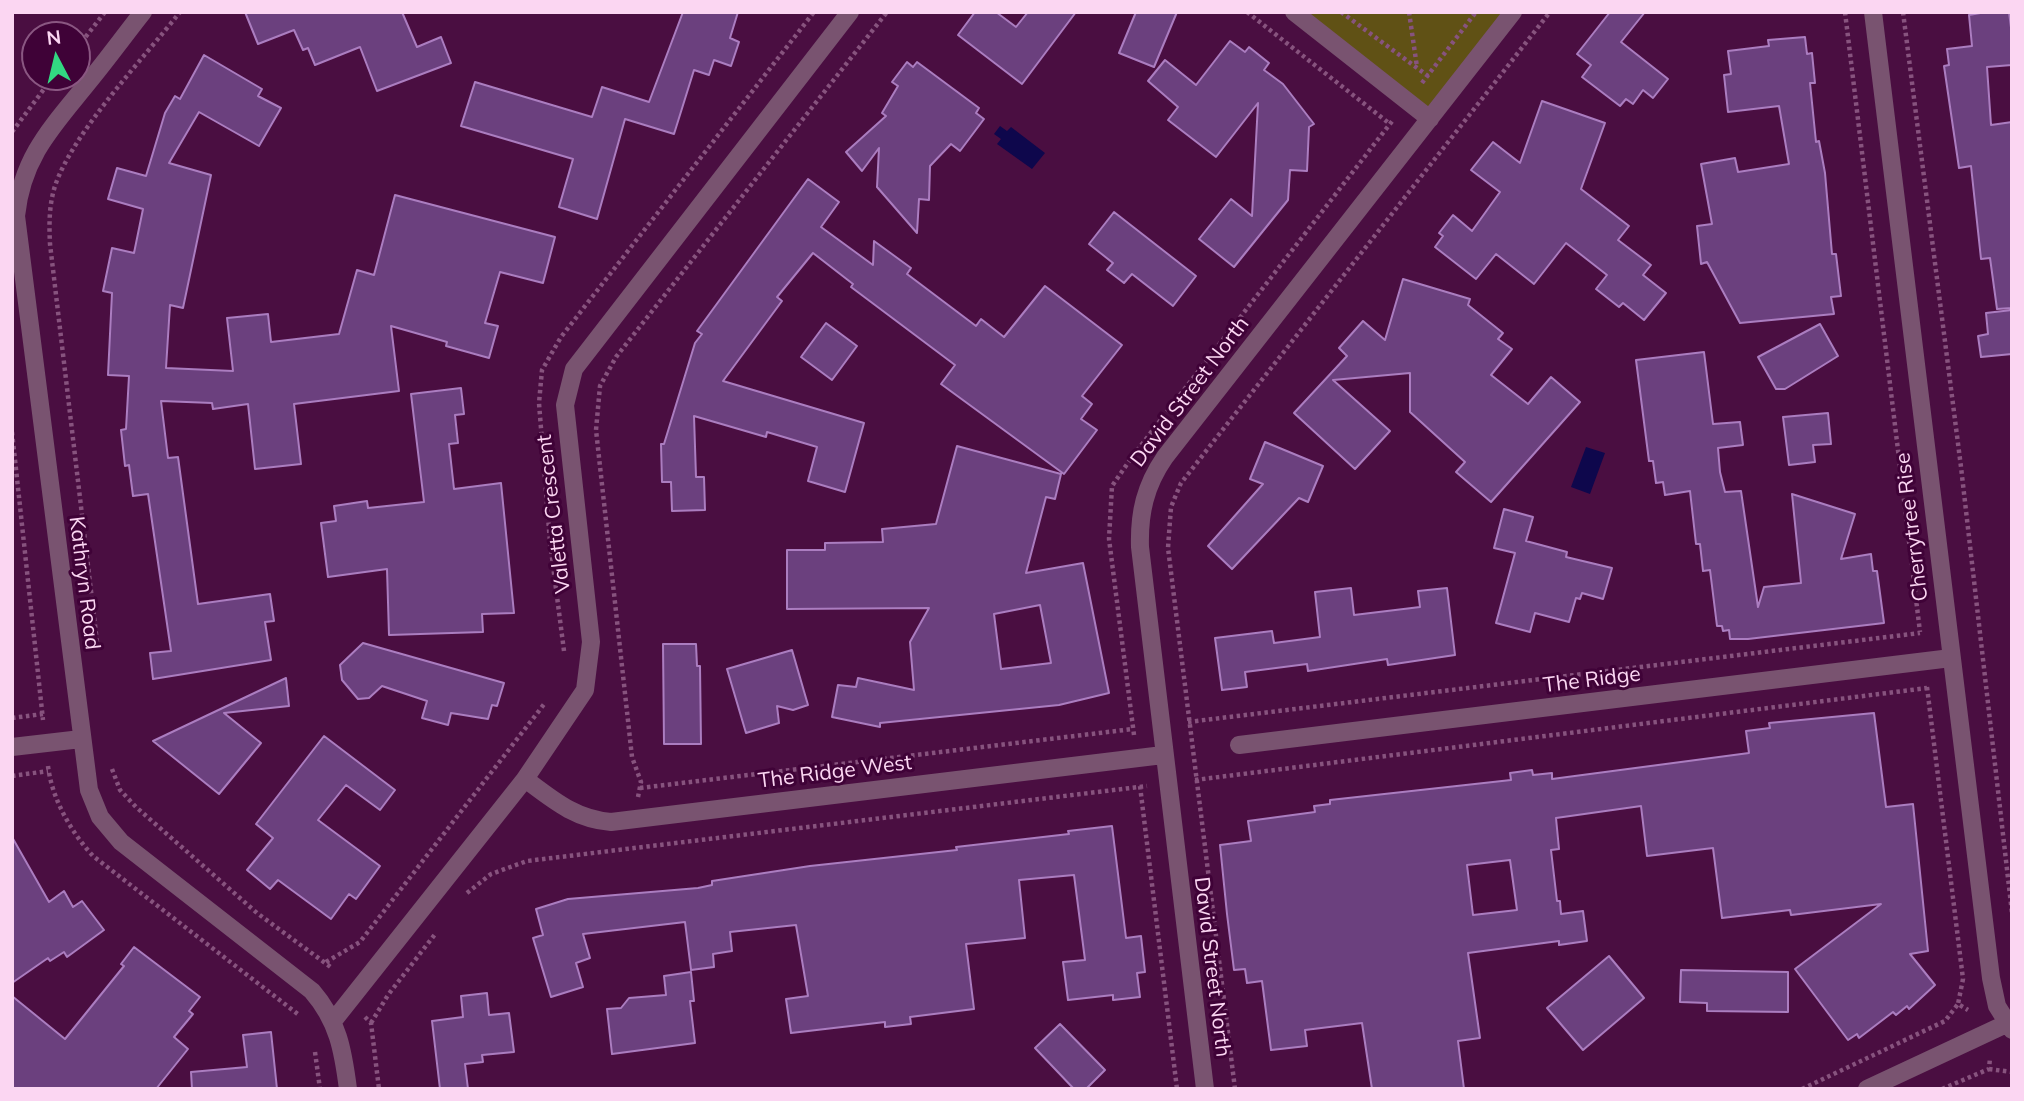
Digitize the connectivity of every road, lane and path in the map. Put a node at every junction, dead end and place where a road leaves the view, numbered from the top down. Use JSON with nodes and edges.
{"nodes":[{"id":1,"x":105,"y":12,"type":"edge"},
{"id":2,"x":143,"y":12,"type":"edge"},
{"id":3,"x":180,"y":12,"type":"edge"},
{"id":4,"x":850,"y":12,"type":"edge"},
{"id":5,"x":887,"y":12,"type":"edge"},
{"id":6,"x":1247,"y":12,"type":"edge"},
{"id":7,"x":1294,"y":12,"type":"edge"},
{"id":8,"x":1341,"y":12,"type":"edge"},
{"id":9,"x":1409,"y":12,"type":"edge"},
{"id":10,"x":1476,"y":12,"type":"edge"},
{"id":11,"x":1513,"y":12,"type":"edge"},
{"id":12,"x":1550,"y":12,"type":"edge"},
{"id":13,"x":1845,"y":12,"type":"edge"},
{"id":14,"x":1873,"y":12,"type":"edge"},
{"id":15,"x":1903,"y":12,"type":"edge"},
{"id":16,"x":91,"y":30,"type":"edge"},
{"id":17,"x":1417,"y":67,"type":"junction"},
{"id":18,"x":1428,"y":76,"type":"junction"},
{"id":19,"x":1422,"y":83,"type":"dead end"},
{"id":20,"x":43,"y":91,"type":"edge"},
{"id":21,"x":1430,"y":119,"type":"junction"},
{"id":22,"x":1390,"y":124,"type":"dead end"},
{"id":23,"x":12,"y":132,"type":"edge"},
{"id":24,"x":12,"y":432,"type":"edge"},
{"id":25,"x":1920,"y":632,"type":"junction"},
{"id":26,"x":1921,"y":640,"type":"dead end"},
{"id":27,"x":97,"y":647,"type":"dead end"},
{"id":28,"x":1951,"y":658,"type":"junction"},
{"id":29,"x":1926,"y":677,"type":"dead end"},
{"id":30,"x":1927,"y":688,"type":"junction"},
{"id":31,"x":43,"y":714,"type":"junction"},
{"id":32,"x":12,"y":718,"type":"edge"},
{"id":33,"x":43,"y":722,"type":"dead end"},
{"id":34,"x":1189,"y":722,"type":"junction"},
{"id":35,"x":1177,"y":723,"type":"dead end"},
{"id":36,"x":1141,"y":727,"type":"dead end"},
{"id":37,"x":81,"y":739,"type":"junction"},
{"id":38,"x":1239,"y":745,"type":"dead end"},
{"id":39,"x":12,"y":747,"type":"edge"},
{"id":40,"x":1163,"y":755,"type":"junction"},
{"id":41,"x":110,"y":758,"type":"dead end"},
{"id":42,"x":47,"y":759,"type":"dead end"},
{"id":43,"x":48,"y":771,"type":"junction"},
{"id":44,"x":12,"y":776,"type":"edge"},
{"id":45,"x":1139,"y":778,"type":"dead end"},
{"id":46,"x":525,"y":779,"type":"junction"},
{"id":47,"x":1196,"y":780,"type":"junction"},
{"id":48,"x":1184,"y":782,"type":"dead end"},
{"id":49,"x":1147,"y":786,"type":"dead end"},
{"id":50,"x":1140,"y":787,"type":"junction"},
{"id":51,"x":640,"y":788,"type":"junction"},
{"id":52,"x":635,"y":804,"type":"dead end"},
{"id":53,"x":462,"y":901,"type":"dead end"},
{"id":54,"x":2012,"y":913,"type":"edge"},
{"id":55,"x":437,"y":932,"type":"dead end"},
{"id":56,"x":332,"y":968,"type":"dead end"},
{"id":57,"x":1958,"y":1004,"type":"junction"},
{"id":58,"x":1968,"y":1010,"type":"dead end"},
{"id":59,"x":365,"y":1017,"type":"dead end"},
{"id":60,"x":334,"y":1020,"type":"junction"},
{"id":61,"x":304,"y":1022,"type":"dead end"},
{"id":62,"x":371,"y":1023,"type":"junction"},
{"id":63,"x":2009,"y":1027,"type":"edge"},
{"id":64,"x":314,"y":1046,"type":"dead end"},
{"id":65,"x":1990,"y":1055,"type":"dead end"},
{"id":66,"x":1989,"y":1069,"type":"junction"},
{"id":67,"x":2012,"y":1072,"type":"edge"},
{"id":68,"x":320,"y":1089,"type":"edge"},
{"id":69,"x":348,"y":1089,"type":"edge"},
{"id":70,"x":379,"y":1089,"type":"edge"},
{"id":71,"x":1177,"y":1089,"type":"edge"},
{"id":72,"x":1205,"y":1089,"type":"edge"},
{"id":73,"x":1235,"y":1089,"type":"edge"},
{"id":74,"x":1802,"y":1089,"type":"edge"},
{"id":75,"x":1867,"y":1089,"type":"edge"},
{"id":76,"x":1942,"y":1089,"type":"edge"}],
"edges":[{"from":1,"to":16,"type":"path"},
{"from":2,"to":37,"type":"street","name":"Kathryn Road"},
{"from":3,"to":27,"type":"path"},
{"from":4,"to":46,"type":"street","name":"Valetta Crescent"},
{"from":5,"to":51,"type":"path"},
{"from":6,"to":22,"type":"path"},
{"from":7,"to":21,"type":"street"},
{"from":8,"to":17,"type":"path"},
{"from":9,"to":17,"type":"path"},
{"from":10,"to":18,"type":"path"},
{"from":11,"to":21,"type":"street","name":"David Street North"},
{"from":12,"to":34,"type":"path"},
{"from":13,"to":25,"type":"path"},
{"from":14,"to":28,"type":"street","name":"Cherrytree Rise"},
{"from":15,"to":54,"type":"path"},
{"from":17,"to":18,"type":"path"},
{"from":18,"to":19,"type":"path"},
{"from":20,"to":23,"type":"path"},
{"from":21,"to":40,"type":"street","name":"David Street North"},
{"from":24,"to":31,"type":"path"},
{"from":25,"to":26,"type":"path"},
{"from":25,"to":34,"type":"path"},
{"from":28,"to":38,"type":"street","name":"The Ridge"},
{"from":28,"to":63,"type":"street","name":"Cherrytree Rise"},
{"from":29,"to":30,"type":"path"},
{"from":30,"to":47,"type":"path"},
{"from":30,"to":57,"type":"path"},
{"from":31,"to":32,"type":"path"},
{"from":31,"to":33,"type":"path"},
{"from":34,"to":35,"type":"path"},
{"from":34,"to":47,"type":"path"},
{"from":36,"to":51,"type":"path"},
{"from":37,"to":39,"type":"street"},
{"from":37,"to":60,"type":"street","name":"Kathryn Road"},
{"from":40,"to":46,"type":"street","name":"The Ridge West"},
{"from":40,"to":72,"type":"street","name":"David Street North"},
{"from":41,"to":56,"type":"path"},
{"from":42,"to":43,"type":"path"},
{"from":43,"to":44,"type":"path"},
{"from":43,"to":61,"type":"path"},
{"from":45,"to":50,"type":"path"},
{"from":46,"to":60,"type":"street","name":"Valetta Crescent"},
{"from":47,"to":48,"type":"path"},
{"from":47,"to":73,"type":"path"},
{"from":49,"to":50,"type":"path"},
{"from":50,"to":53,"type":"path"},
{"from":50,"to":71,"type":"path"},
{"from":51,"to":52,"type":"path"},
{"from":55,"to":62,"type":"path"},
{"from":57,"to":58,"type":"path"},
{"from":57,"to":74,"type":"path"},
{"from":59,"to":62,"type":"path"},
{"from":60,"to":69,"type":"street","name":"Kathryn Road"},
{"from":62,"to":70,"type":"path"},
{"from":63,"to":75,"type":"street"},
{"from":64,"to":68,"type":"path"},
{"from":65,"to":66,"type":"path"},
{"from":66,"to":67,"type":"path"},
{"from":66,"to":76,"type":"path"}]}
